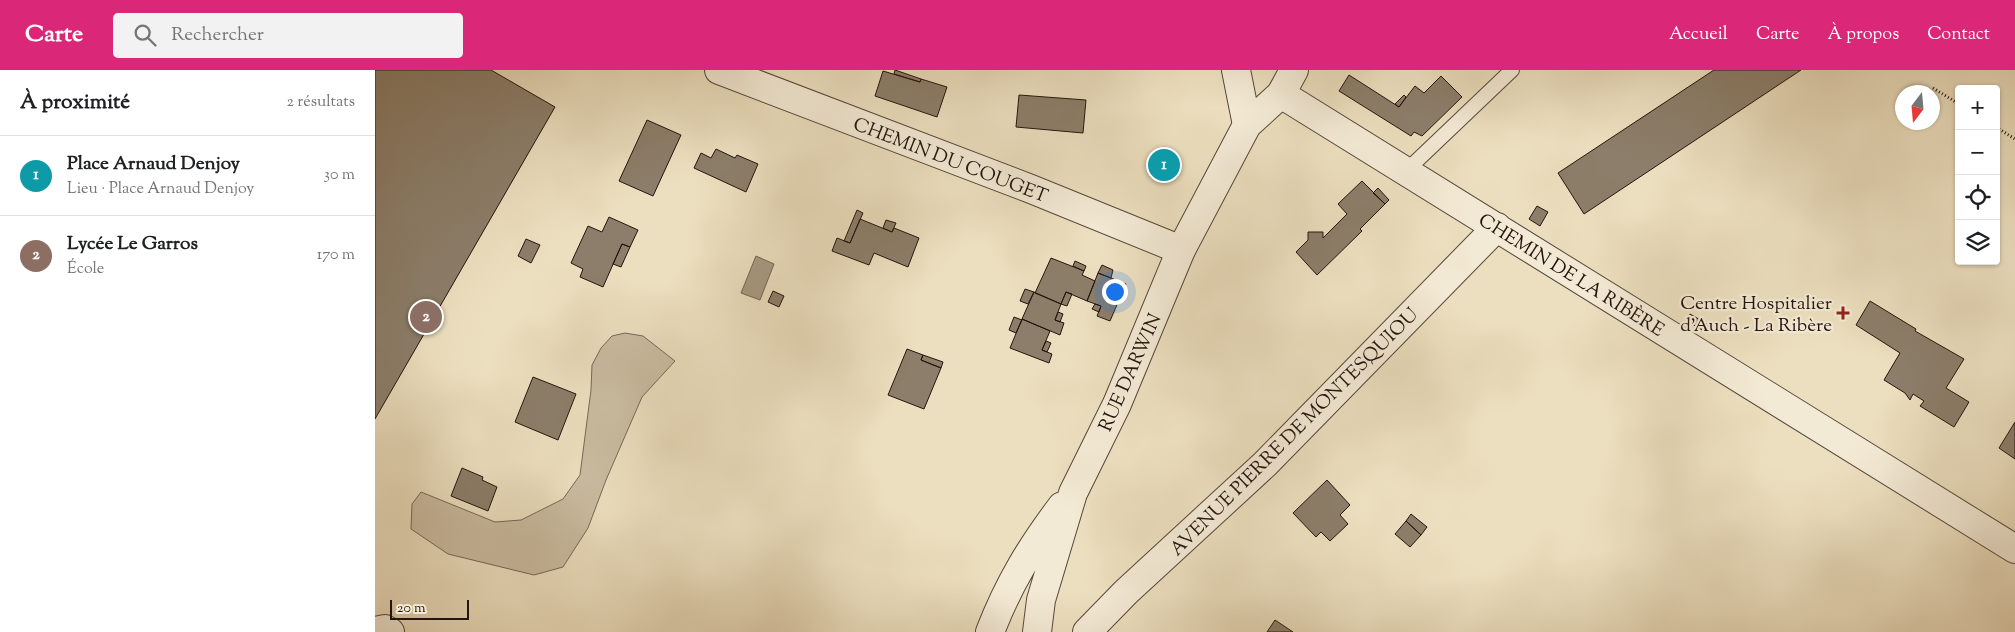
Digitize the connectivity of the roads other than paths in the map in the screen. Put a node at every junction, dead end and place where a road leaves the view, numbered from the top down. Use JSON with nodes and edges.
{"nodes":[{"id":1,"x":719,"y":70,"type":"edge"},
{"id":2,"x":1236,"y":70,"type":"edge"},
{"id":3,"x":1294,"y":70,"type":"edge"},
{"id":4,"x":1512,"y":70,"type":"edge"},
{"id":5,"x":1281,"y":94,"type":"junction"},
{"id":6,"x":1247,"y":126,"type":"junction"},
{"id":7,"x":1406,"y":171,"type":"junction"},
{"id":8,"x":1497,"y":227,"type":"junction"},
{"id":9,"x":1181,"y":250,"type":"junction"},
{"id":10,"x":1073,"y":493,"type":"junction"},
{"id":11,"x":2015,"y":549,"type":"edge"},
{"id":12,"x":375,"y":631,"type":"edge"},
{"id":13,"x":390,"y":632,"type":"edge"},
{"id":14,"x":990,"y":632,"type":"edge"},
{"id":15,"x":1037,"y":632,"type":"edge"},
{"id":16,"x":1087,"y":632,"type":"edge"}],
"edges":[{"from":1,"to":9,"type":"street","name":"CHEMIN DU COUGET"},
{"from":2,"to":6,"type":"street"},
{"from":3,"to":5,"type":"street","name":"RUE DARWIN"},
{"from":4,"to":7,"type":"lane"},
{"from":5,"to":6,"type":"street","name":"RUE DARWIN"},
{"from":5,"to":7,"type":"street","name":"CHEMIN DE LA RIBÈRE"},
{"from":6,"to":9,"type":"street","name":"RUE DARWIN"},
{"from":7,"to":8,"type":"street","name":"CHEMIN DE LA RIBÈRE"},
{"from":8,"to":11,"type":"street","name":"CHEMIN DE LA RIBÈRE"},
{"from":8,"to":16,"type":"street","name":"AVENUE PIERRE DE MONTESQUIOU"},
{"from":9,"to":10,"type":"street","name":"RUE DARWIN"},
{"from":10,"to":14,"type":"street","name":"RUE DARWIN"},
{"from":10,"to":15,"type":"street","name":"RUE DARWIN"},
{"from":12,"to":13,"type":"street"}]}
